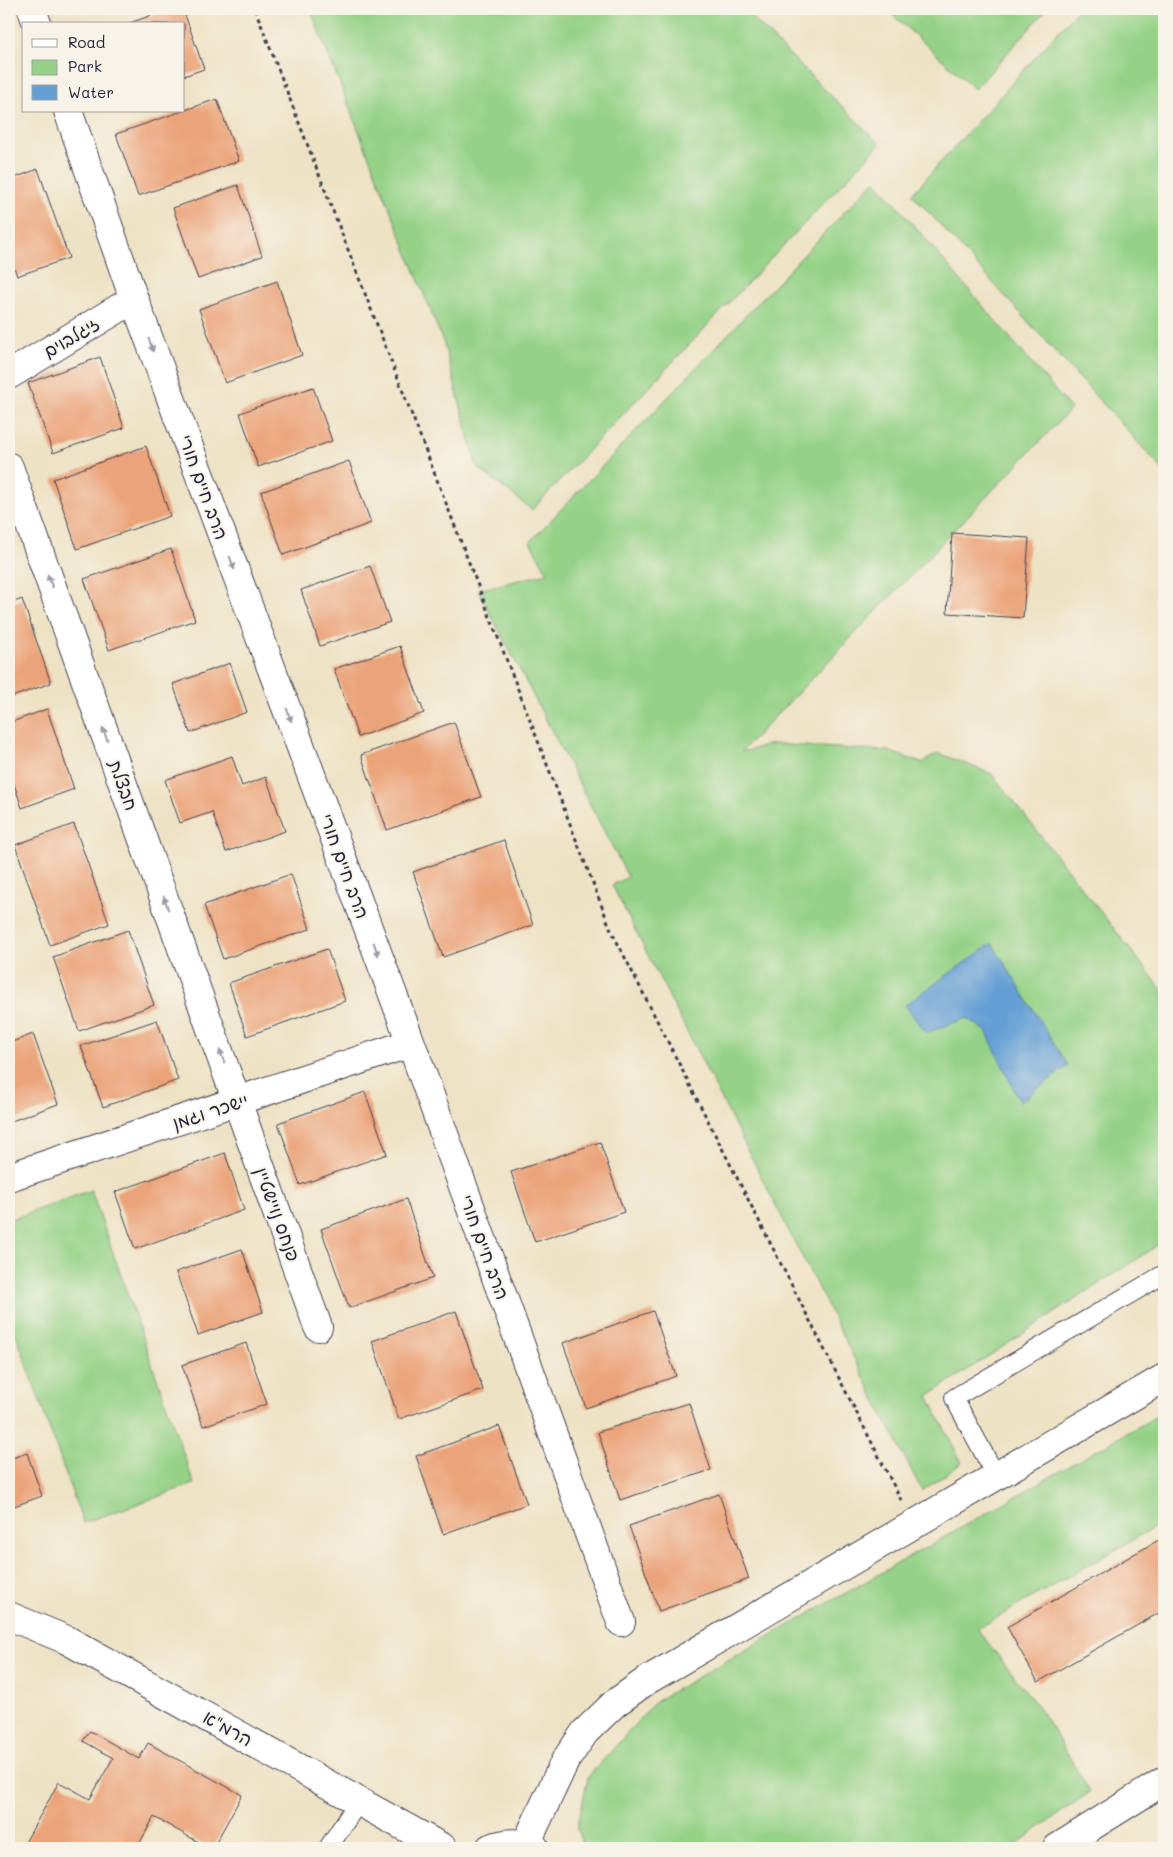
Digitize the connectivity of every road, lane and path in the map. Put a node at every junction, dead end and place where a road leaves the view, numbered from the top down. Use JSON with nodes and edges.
{"nodes":[{"id":1,"x":32,"y":9,"type":"edge"},
{"id":2,"x":255,"y":9,"type":"edge"},
{"id":3,"x":36,"y":22,"type":"edge"},
{"id":4,"x":68,"y":112,"type":"edge"},
{"id":5,"x":134,"y":300,"type":"junction"},
{"id":6,"x":9,"y":375,"type":"edge"},
{"id":7,"x":9,"y":467,"type":"edge"},
{"id":8,"x":411,"y":1043,"type":"junction"},
{"id":9,"x":238,"y":1102,"type":"junction"},
{"id":10,"x":9,"y":1177,"type":"edge"},
{"id":11,"x":1164,"y":1274,"type":"edge"},
{"id":12,"x":318,"y":1326,"type":"dead end"},
{"id":13,"x":1164,"y":1378,"type":"edge"},
{"id":14,"x":996,"y":1476,"type":"junction"},
{"id":15,"x":913,"y":1525,"type":"junction"},
{"id":16,"x":9,"y":1616,"type":"edge"},
{"id":17,"x":621,"y":1622,"type":"dead end"},
{"id":18,"x":1164,"y":1781,"type":"edge"},
{"id":19,"x":359,"y":1801,"type":"junction"},
{"id":20,"x":1069,"y":1845,"type":"edge"},
{"id":21,"x":530,"y":1846,"type":"edge"},
{"id":22,"x":328,"y":1848,"type":"edge"},
{"id":23,"x":443,"y":1848,"type":"edge"},
{"id":24,"x":490,"y":1848,"type":"edge"}],
"edges":[{"from":1,"to":3,"type":"street"},
{"from":2,"to":15,"type":"path"},
{"from":4,"to":5,"type":"street","name":"הרב חיים חורי"},
{"from":5,"to":6,"type":"street","name":"זיגלבוים"},
{"from":5,"to":8,"type":"street","name":"הרב חיים חורי","one_way":true},
{"from":9,"to":7,"type":"street","name":"חבצלת","one_way":true},
{"from":8,"to":9,"type":"street","name":"יישכר וגמן"},
{"from":8,"to":17,"type":"street","name":"הרב חיים חורי"},
{"from":9,"to":10,"type":"street","name":"יישכר וגמן"},
{"from":9,"to":12,"type":"street","name":"פנחס נויישטיין"},
{"from":11,"to":14,"type":"lane"},
{"from":13,"to":14,"type":"street"},
{"from":14,"to":15,"type":"street"},
{"from":15,"to":21,"type":"street"},
{"from":16,"to":19,"type":"street","name":"הרמ\"א"},
{"from":18,"to":20,"type":"street"},
{"from":19,"to":22,"type":"lane"},
{"from":19,"to":23,"type":"street","name":"הרמ\"א"},
{"from":21,"to":24,"type":"street"}]}
